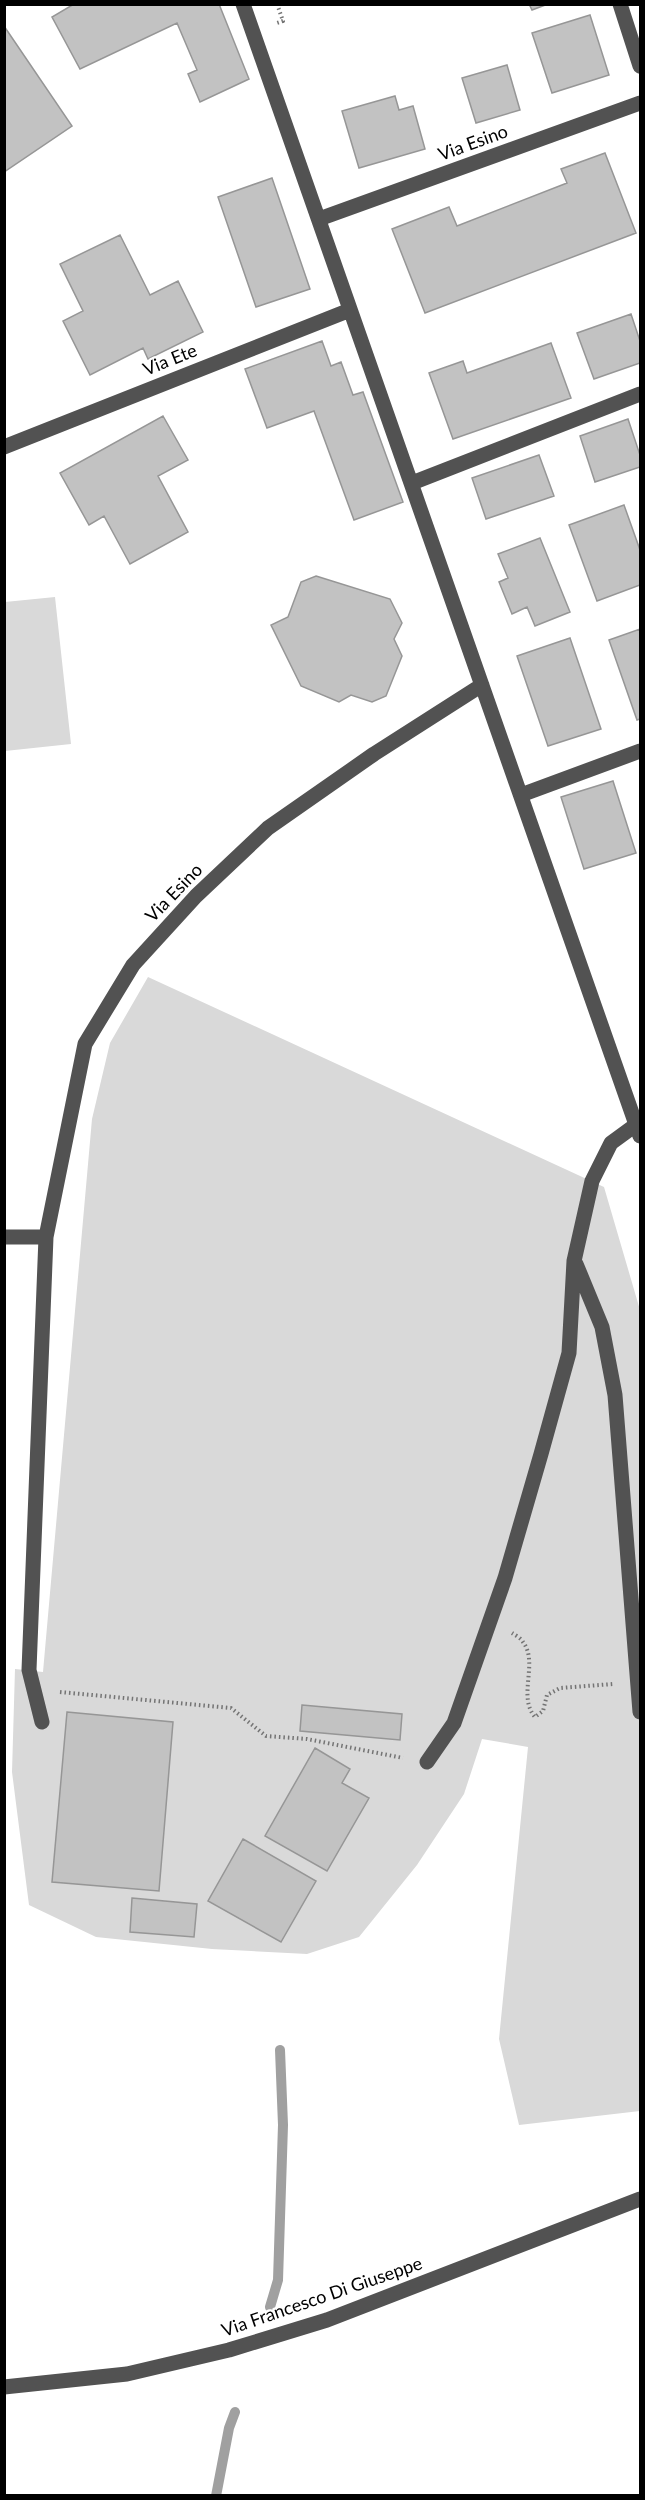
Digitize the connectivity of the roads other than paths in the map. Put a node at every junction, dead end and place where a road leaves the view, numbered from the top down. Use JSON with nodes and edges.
{"nodes":[{"id":1,"x":243,"y":4,"type":"edge"},
{"id":2,"x":620,"y":4,"type":"edge"},
{"id":3,"x":640,"y":66,"type":"edge"},
{"id":4,"x":640,"y":103,"type":"edge"},
{"id":5,"x":319,"y":219,"type":"junction"},
{"id":6,"x":350,"y":310,"type":"junction"},
{"id":7,"x":640,"y":394,"type":"edge"},
{"id":8,"x":4,"y":447,"type":"edge"},
{"id":9,"x":412,"y":483,"type":"junction"},
{"id":10,"x":482,"y":685,"type":"junction"},
{"id":11,"x":640,"y":751,"type":"edge"},
{"id":12,"x":521,"y":795,"type":"junction"},
{"id":13,"x":639,"y":1130,"type":"edge"},
{"id":14,"x":4,"y":1237,"type":"edge"},
{"id":15,"x":46,"y":1238,"type":"junction"},
{"id":16,"x":574,"y":1261,"type":"junction"},
{"id":17,"x":640,"y":1712,"type":"edge"},
{"id":18,"x":42,"y":1722,"type":"dead end"},
{"id":19,"x":427,"y":1762,"type":"road end"},
{"id":20,"x":640,"y":2199,"type":"edge"},
{"id":21,"x":4,"y":2387,"type":"edge"}],
"edges":[{"from":1,"to":5,"type":"street"},
{"from":2,"to":3,"type":"street"},
{"from":4,"to":5,"type":"street","name":"Via Esino"},
{"from":5,"to":6,"type":"street"},
{"from":6,"to":8,"type":"street","name":"Via Ete"},
{"from":6,"to":9,"type":"street"},
{"from":7,"to":9,"type":"street"},
{"from":9,"to":10,"type":"street"},
{"from":10,"to":12,"type":"street"},
{"from":10,"to":15,"type":"street","name":"Via Esino"},
{"from":11,"to":12,"type":"street"},
{"from":12,"to":13,"type":"street"},
{"from":13,"to":16,"type":"street"},
{"from":14,"to":15,"type":"street"},
{"from":15,"to":18,"type":"street","name":"Via Esino"},
{"from":16,"to":17,"type":"street"},
{"from":16,"to":19,"type":"street"},
{"from":20,"to":21,"type":"street","name":"Via Francesco Di Giuseppe"}]}
